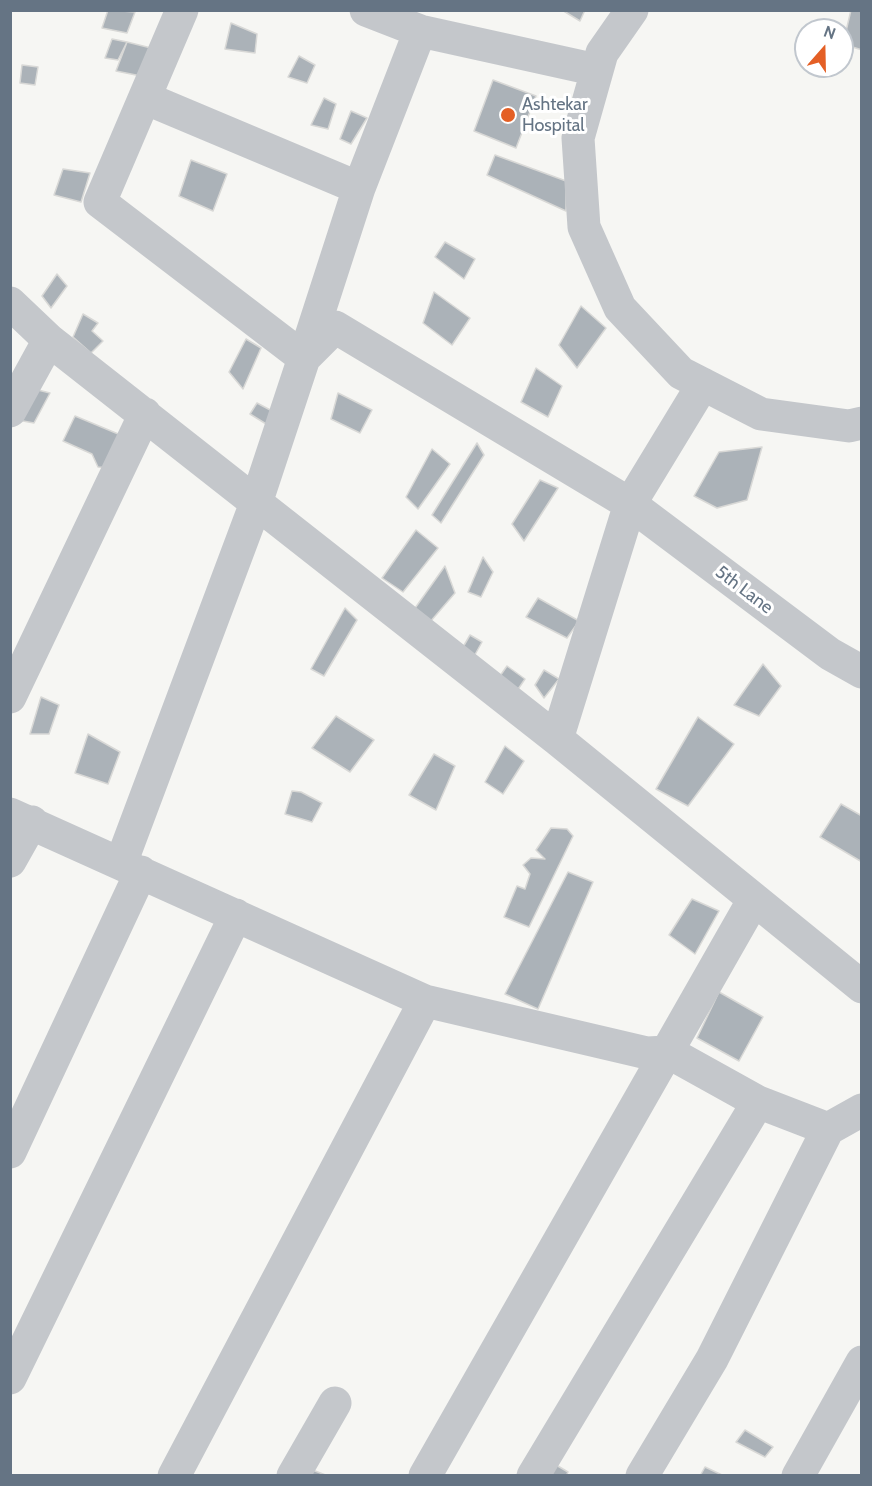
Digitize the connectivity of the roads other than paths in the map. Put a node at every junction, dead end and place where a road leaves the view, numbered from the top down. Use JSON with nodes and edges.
{"nodes":[{"id":1,"x":182,"y":10,"type":"edge"},
{"id":2,"x":366,"y":10,"type":"edge"},
{"id":3,"x":632,"y":10,"type":"edge"},
{"id":4,"x":420,"y":31,"type":"junction"},
{"id":5,"x":597,"y":70,"type":"junction"},
{"id":6,"x":145,"y":98,"type":"junction"},
{"id":7,"x":359,"y":188,"type":"junction"},
{"id":8,"x":10,"y":303,"type":"edge"},
{"id":9,"x":49,"y":340,"type":"junction"},
{"id":10,"x":304,"y":358,"type":"junction"},
{"id":11,"x":703,"y":384,"type":"junction"},
{"id":12,"x":10,"y":411,"type":"edge"},
{"id":13,"x":145,"y":414,"type":"junction"},
{"id":14,"x":861,"y":423,"type":"edge"},
{"id":15,"x":256,"y":503,"type":"junction"},
{"id":16,"x":630,"y":504,"type":"junction"},
{"id":17,"x":861,"y":672,"type":"edge"},
{"id":18,"x":10,"y":697,"type":"edge"},
{"id":19,"x":557,"y":740,"type":"junction"},
{"id":20,"x":21,"y":818,"type":"edge"},
{"id":21,"x":10,"y":861,"type":"edge"},
{"id":22,"x":131,"y":868,"type":"junction"},
{"id":23,"x":753,"y":901,"type":"junction"},
{"id":24,"x":236,"y":915,"type":"junction"},
{"id":25,"x":861,"y":987,"type":"edge"},
{"id":26,"x":425,"y":1001,"type":"junction"},
{"id":27,"x":668,"y":1052,"type":"junction"},
{"id":28,"x":758,"y":1102,"type":"junction"},
{"id":29,"x":861,"y":1110,"type":"edge"},
{"id":30,"x":828,"y":1129,"type":"junction"},
{"id":31,"x":10,"y":1152,"type":"edge"},
{"id":32,"x":861,"y":1362,"type":"edge"},
{"id":33,"x":10,"y":1378,"type":"edge"},
{"id":34,"x":335,"y":1403,"type":"dead end"},
{"id":35,"x":174,"y":1476,"type":"edge"},
{"id":36,"x":292,"y":1476,"type":"edge"},
{"id":37,"x":425,"y":1476,"type":"edge"},
{"id":38,"x":533,"y":1476,"type":"edge"},
{"id":39,"x":642,"y":1476,"type":"edge"},
{"id":40,"x":798,"y":1476,"type":"edge"}],
"edges":[{"from":1,"to":6,"type":"street"},
{"from":2,"to":4,"type":"street"},
{"from":3,"to":5,"type":"street"},
{"from":4,"to":5,"type":"street"},
{"from":4,"to":7,"type":"street"},
{"from":5,"to":11,"type":"street"},
{"from":6,"to":7,"type":"street"},
{"from":6,"to":10,"type":"street"},
{"from":7,"to":10,"type":"street"},
{"from":8,"to":9,"type":"street"},
{"from":9,"to":12,"type":"street"},
{"from":9,"to":13,"type":"street"},
{"from":10,"to":15,"type":"street"},
{"from":10,"to":16,"type":"street","name":"5th Lane"},
{"from":11,"to":14,"type":"street"},
{"from":11,"to":16,"type":"street"},
{"from":13,"to":15,"type":"street"},
{"from":13,"to":18,"type":"street"},
{"from":15,"to":19,"type":"street"},
{"from":15,"to":22,"type":"street"},
{"from":16,"to":17,"type":"street","name":"5th Lane"},
{"from":16,"to":19,"type":"street"},
{"from":19,"to":23,"type":"street"},
{"from":20,"to":21,"type":"street"},
{"from":20,"to":22,"type":"street"},
{"from":22,"to":24,"type":"street"},
{"from":22,"to":31,"type":"street"},
{"from":23,"to":25,"type":"street"},
{"from":23,"to":27,"type":"street"},
{"from":24,"to":26,"type":"street"},
{"from":24,"to":33,"type":"street"},
{"from":26,"to":27,"type":"street"},
{"from":26,"to":35,"type":"street"},
{"from":27,"to":28,"type":"street"},
{"from":27,"to":37,"type":"street"},
{"from":28,"to":30,"type":"street"},
{"from":28,"to":38,"type":"street"},
{"from":29,"to":30,"type":"street"},
{"from":30,"to":39,"type":"street"},
{"from":32,"to":40,"type":"street"},
{"from":34,"to":36,"type":"street"}]}
